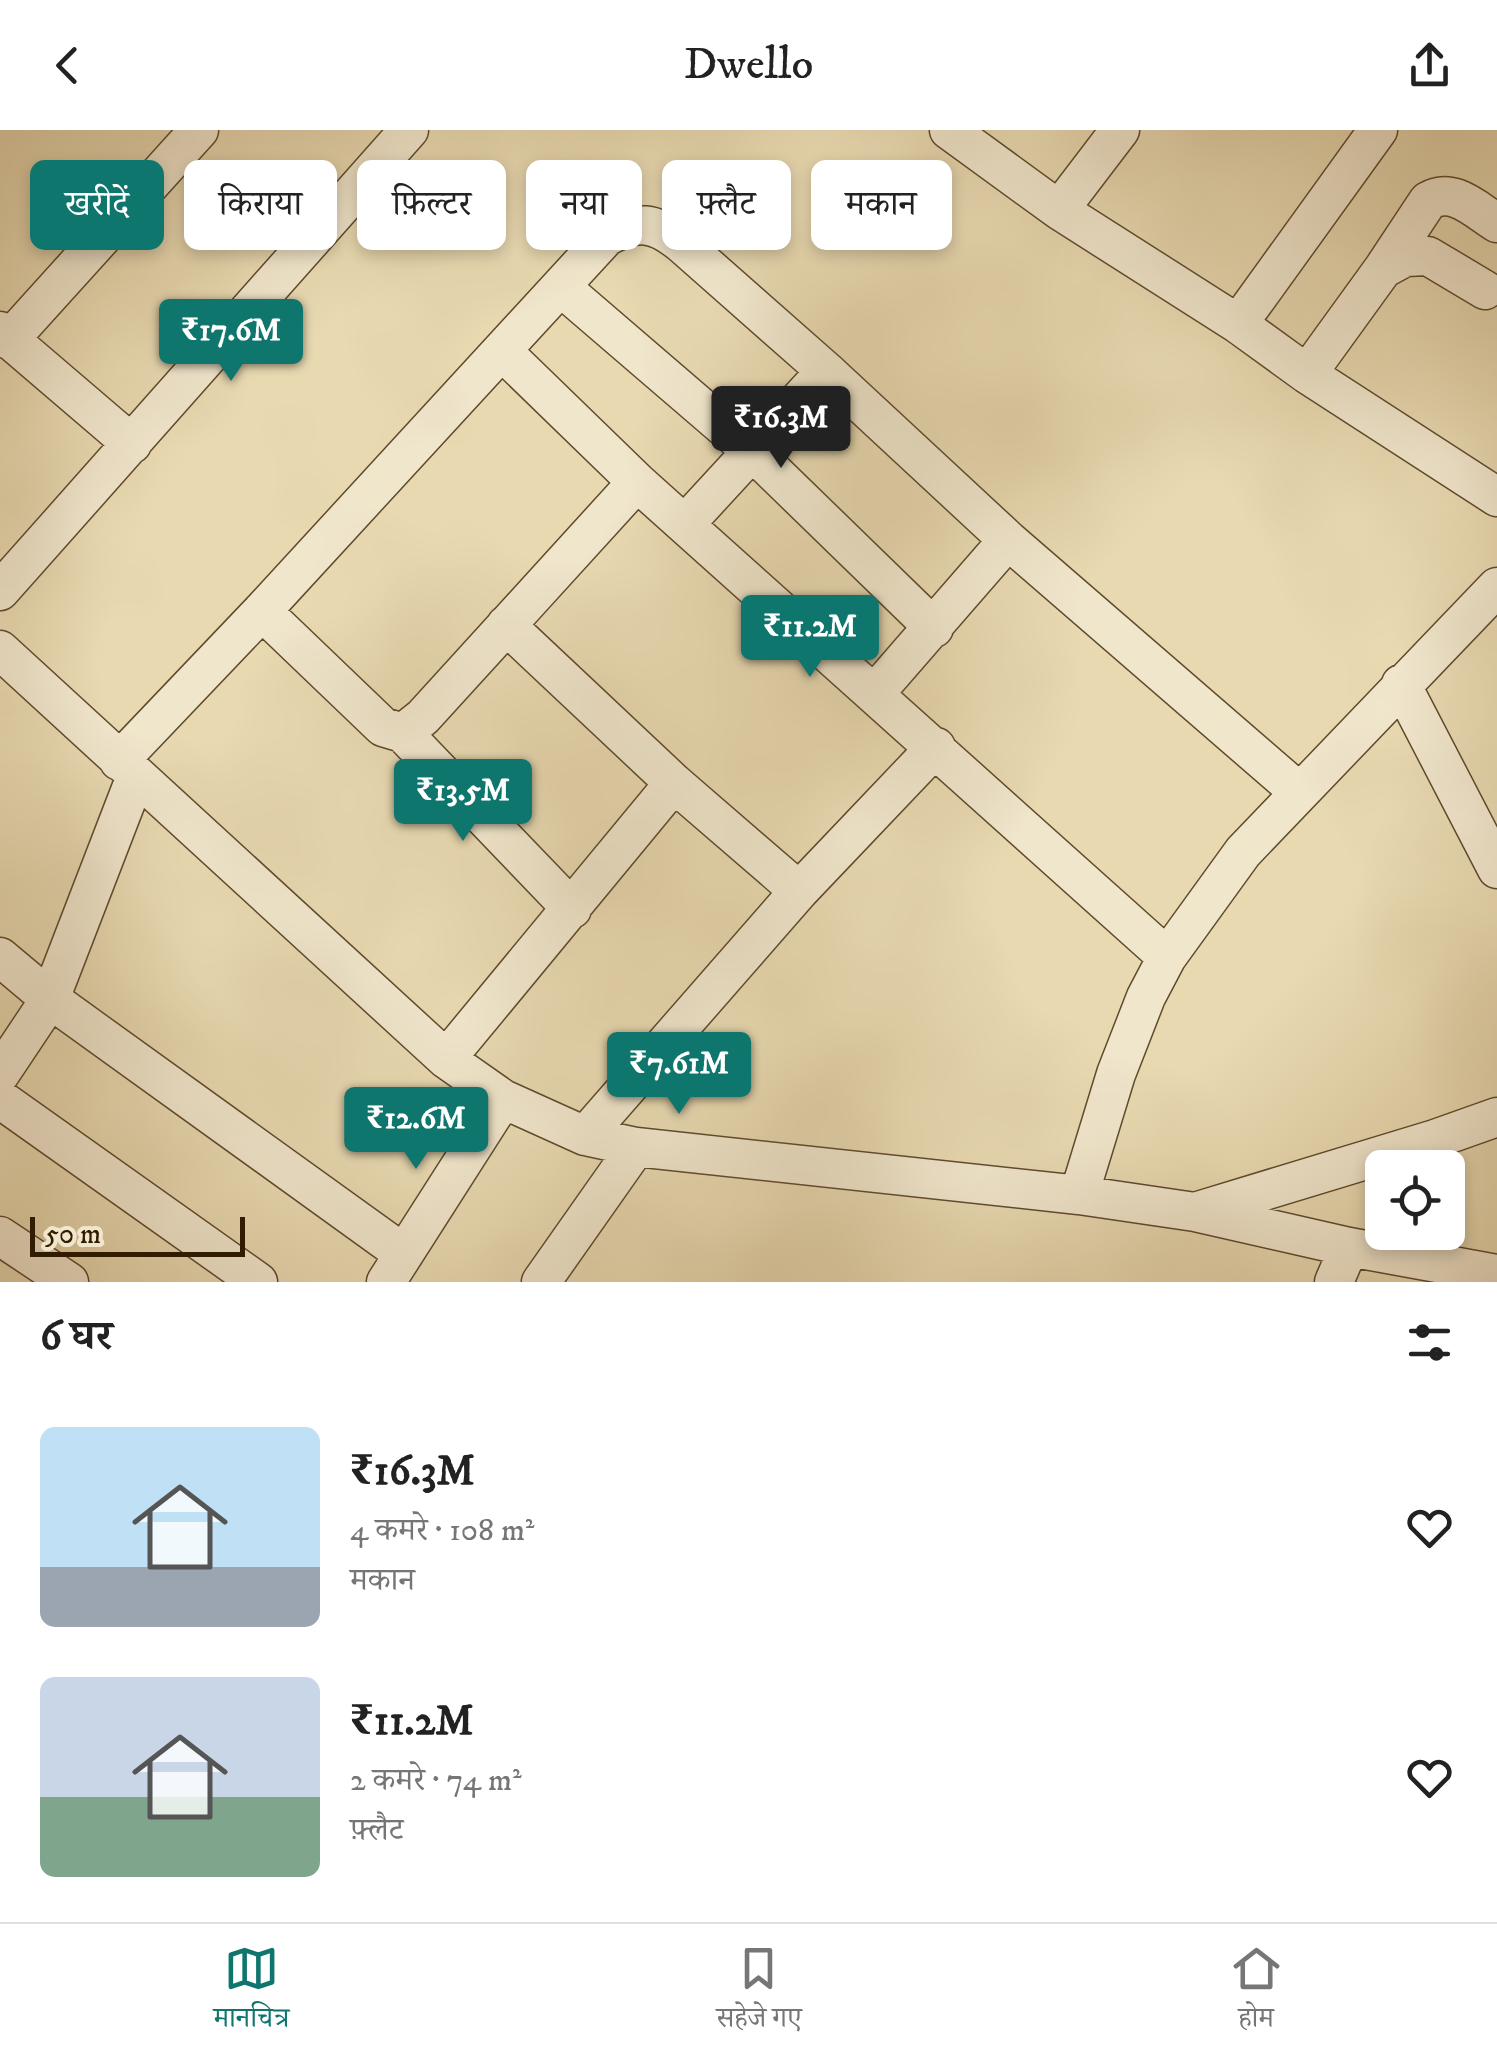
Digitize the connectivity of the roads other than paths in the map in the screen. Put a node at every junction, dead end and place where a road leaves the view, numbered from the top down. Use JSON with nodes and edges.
{"nodes":[{"id":1,"x":199,"y":130,"type":"edge"},
{"id":2,"x":410,"y":130,"type":"edge"},
{"id":3,"x":949,"y":130,"type":"edge"},
{"id":4,"x":1120,"y":130,"type":"edge"},
{"id":5,"x":1378,"y":130,"type":"edge"},
{"id":6,"x":1059,"y":210,"type":"junction"},
{"id":7,"x":1497,"y":223,"type":"edge"},
{"id":8,"x":1383,"y":269,"type":"junction"},
{"id":9,"x":561,"y":287,"type":"junction"},
{"id":10,"x":1485,"y":290,"type":"dead end"},
{"id":11,"x":1238,"y":324,"type":"junction"},
{"id":12,"x":5,"y":336,"type":"edge"},
{"id":13,"x":502,"y":351,"type":"junction"},
{"id":14,"x":826,"y":371,"type":"junction"},
{"id":15,"x":1307,"y":374,"type":"junction"},
{"id":16,"x":132,"y":444,"type":"junction"},
{"id":17,"x":753,"y":452,"type":"junction"},
{"id":18,"x":637,"y":482,"type":"junction"},
{"id":19,"x":1497,"y":498,"type":"edge"},
{"id":20,"x":685,"y":524,"type":"junction"},
{"id":21,"x":1008,"y":540,"type":"junction"},
{"id":22,"x":1497,"y":587,"type":"edge"},
{"id":23,"x":0,"y":591,"type":"edge"},
{"id":24,"x":262,"y":611,"type":"junction"},
{"id":25,"x":506,"y":625,"type":"junction"},
{"id":26,"x":934,"y":628,"type":"junction"},
{"id":27,"x":0,"y":650,"type":"edge"},
{"id":28,"x":1401,"y":684,"type":"junction"},
{"id":29,"x":875,"y":692,"type":"junction"},
{"id":30,"x":403,"y":733,"type":"junction"},
{"id":31,"x":936,"y":746,"type":"junction"},
{"id":32,"x":128,"y":768,"type":"junction"},
{"id":33,"x":674,"y":783,"type":"junction"},
{"id":34,"x":1299,"y":792,"type":"junction"},
{"id":35,"x":1497,"y":869,"type":"edge"},
{"id":36,"x":798,"y":891,"type":"junction"},
{"id":37,"x":572,"y":909,"type":"junction"},
{"id":38,"x":0,"y":956,"type":"edge"},
{"id":39,"x":1167,"y":957,"type":"junction"},
{"id":40,"x":50,"y":999,"type":"junction"},
{"id":41,"x":446,"y":1059,"type":"junction"},
{"id":42,"x":0,"y":1074,"type":"edge"},
{"id":43,"x":0,"y":1099,"type":"edge"},
{"id":44,"x":503,"y":1099,"type":"junction"},
{"id":45,"x":1497,"y":1117,"type":"edge"},
{"id":46,"x":586,"y":1136,"type":"junction"},
{"id":47,"x":636,"y":1147,"type":"junction"},
{"id":48,"x":1079,"y":1195,"type":"junction"},
{"id":49,"x":1195,"y":1212,"type":"junction"},
{"id":50,"x":0,"y":1236,"type":"edge"},
{"id":51,"x":1349,"y":1247,"type":"junction"},
{"id":52,"x":395,"y":1268,"type":"edge"},
{"id":53,"x":1497,"y":1274,"type":"edge"},
{"id":54,"x":69,"y":1282,"type":"edge"},
{"id":55,"x":258,"y":1282,"type":"edge"},
{"id":56,"x":541,"y":1282,"type":"edge"},
{"id":57,"x":1334,"y":1282,"type":"edge"}],
"edges":[{"from":1,"to":12,"type":"street"},
{"from":2,"to":16,"type":"street"},
{"from":3,"to":6,"type":"street"},
{"from":4,"to":6,"type":"street"},
{"from":5,"to":11,"type":"street"},
{"from":6,"to":11,"type":"street"},
{"from":7,"to":8,"type":"street"},
{"from":8,"to":10,"type":"street"},
{"from":8,"to":15,"type":"street"},
{"from":9,"to":13,"type":"street"},
{"from":9,"to":14,"type":"street"},
{"from":9,"to":17,"type":"street"},
{"from":11,"to":15,"type":"street"},
{"from":12,"to":16,"type":"street"},
{"from":13,"to":18,"type":"street"},
{"from":13,"to":24,"type":"street"},
{"from":14,"to":17,"type":"street"},
{"from":14,"to":21,"type":"street"},
{"from":15,"to":19,"type":"street"},
{"from":16,"to":23,"type":"street"},
{"from":17,"to":20,"type":"street"},
{"from":17,"to":26,"type":"street"},
{"from":18,"to":20,"type":"street"},
{"from":18,"to":25,"type":"street"},
{"from":20,"to":29,"type":"street"},
{"from":21,"to":26,"type":"street"},
{"from":21,"to":34,"type":"street"},
{"from":22,"to":28,"type":"street"},
{"from":24,"to":30,"type":"street"},
{"from":24,"to":32,"type":"street"},
{"from":25,"to":30,"type":"street"},
{"from":25,"to":33,"type":"street"},
{"from":26,"to":29,"type":"street"},
{"from":27,"to":32,"type":"street"},
{"from":28,"to":34,"type":"street"},
{"from":28,"to":35,"type":"street"},
{"from":29,"to":31,"type":"street"},
{"from":30,"to":37,"type":"street"},
{"from":31,"to":36,"type":"street"},
{"from":31,"to":39,"type":"street"},
{"from":32,"to":40,"type":"street"},
{"from":32,"to":41,"type":"street"},
{"from":33,"to":36,"type":"street"},
{"from":33,"to":37,"type":"street"},
{"from":34,"to":39,"type":"street"},
{"from":36,"to":46,"type":"street"},
{"from":37,"to":41,"type":"street"},
{"from":38,"to":40,"type":"street"},
{"from":39,"to":48,"type":"street"},
{"from":40,"to":42,"type":"street"},
{"from":40,"to":52,"type":"street"},
{"from":41,"to":44,"type":"street"},
{"from":43,"to":55,"type":"street"},
{"from":44,"to":46,"type":"street"},
{"from":44,"to":52,"type":"street"},
{"from":45,"to":49,"type":"street"},
{"from":46,"to":47,"type":"street"},
{"from":47,"to":48,"type":"street"},
{"from":47,"to":56,"type":"street"},
{"from":48,"to":49,"type":"street"},
{"from":49,"to":51,"type":"street"},
{"from":50,"to":54,"type":"street"},
{"from":51,"to":53,"type":"street"},
{"from":51,"to":57,"type":"street"}]}
